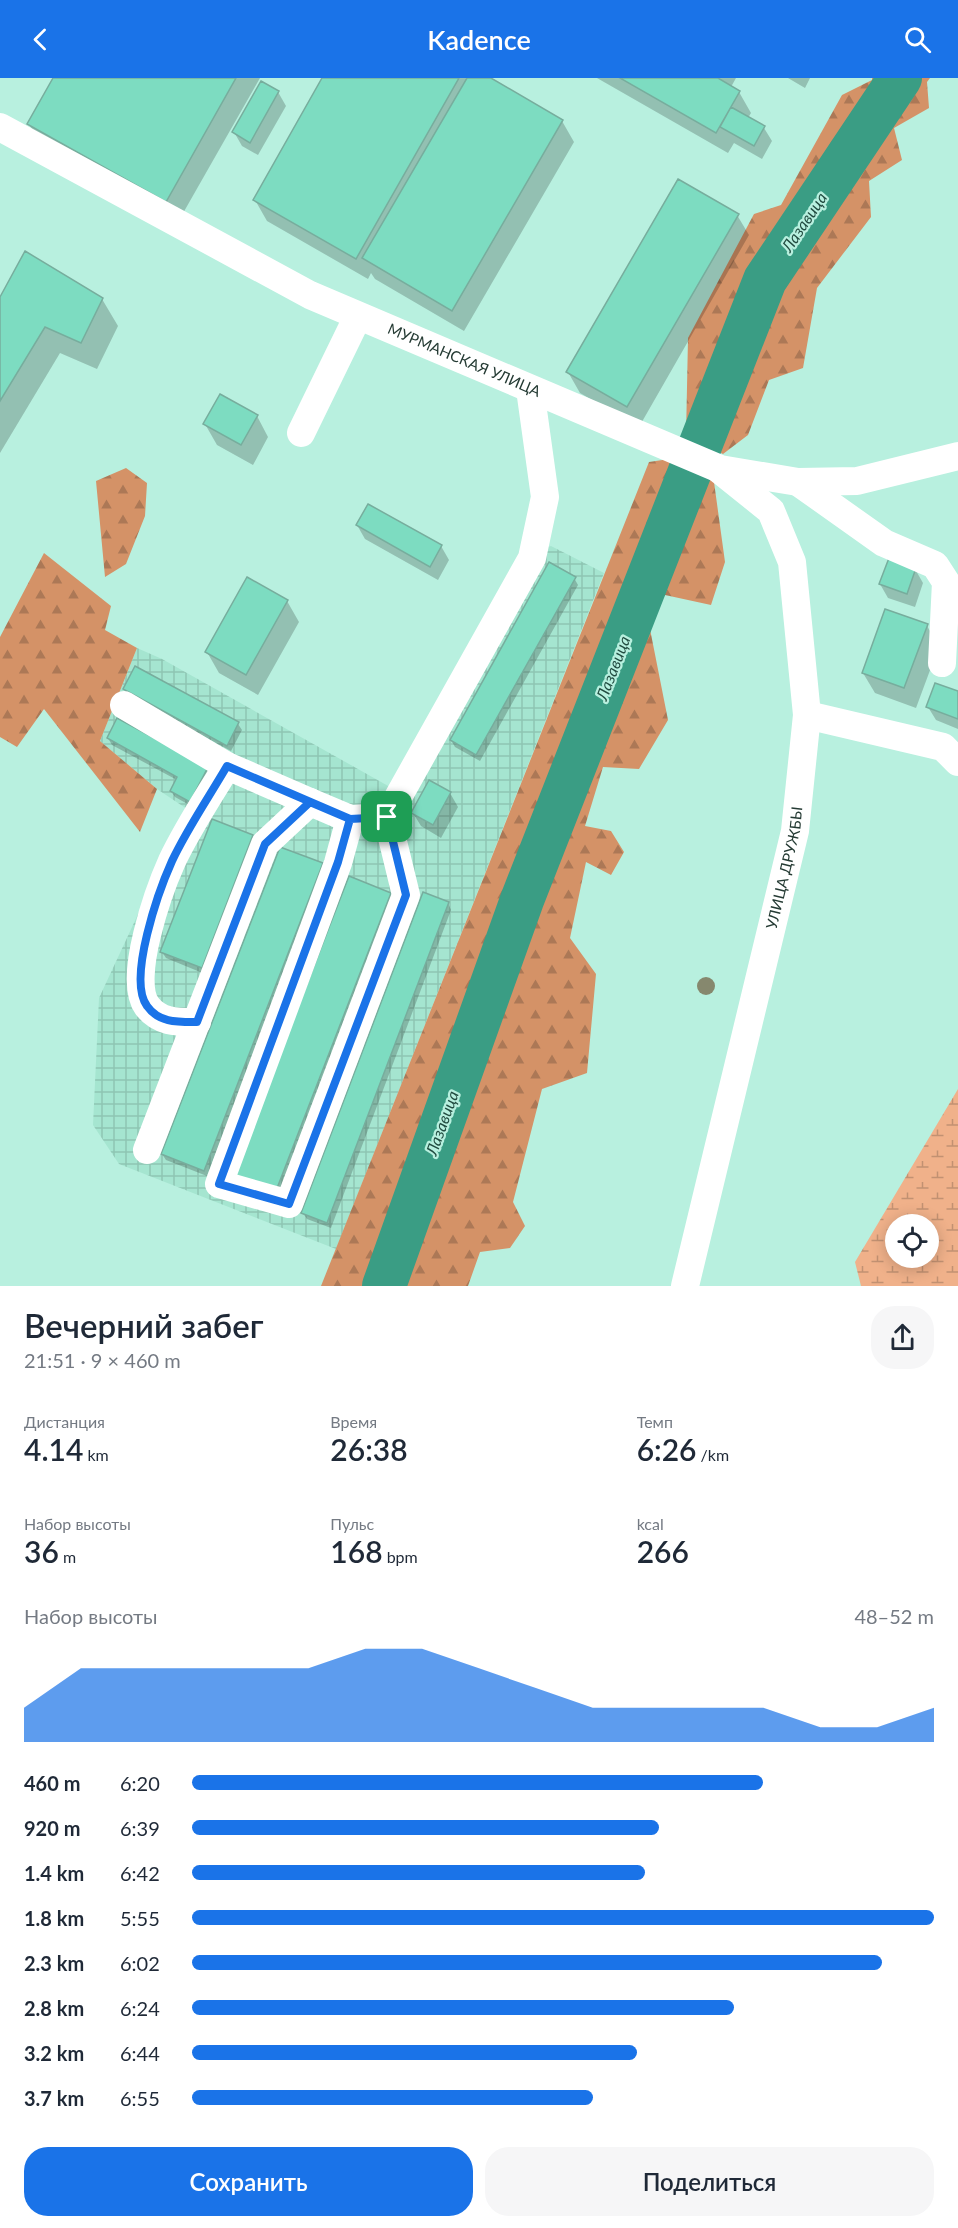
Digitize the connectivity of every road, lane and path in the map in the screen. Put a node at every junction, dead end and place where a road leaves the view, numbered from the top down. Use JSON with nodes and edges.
{"nodes":[{"id":1,"x":1,"y":130,"type":"edge"},
{"id":2,"x":358,"y":316,"type":"junction"},
{"id":3,"x":530,"y":389,"type":"junction"},
{"id":4,"x":302,"y":434,"type":"dead end"},
{"id":5,"x":955,"y":460,"type":"edge"},
{"id":6,"x":720,"y":469,"type":"junction"},
{"id":7,"x":798,"y":483,"type":"junction"},
{"id":8,"x":942,"y":663,"type":"dead end"},
{"id":9,"x":124,"y":705,"type":"dead end"},
{"id":10,"x":807,"y":715,"type":"junction"},
{"id":11,"x":958,"y":762,"type":"edge"},
{"id":12,"x":227,"y":766,"type":"junction"},
{"id":13,"x":310,"y":802,"type":"junction"},
{"id":14,"x":387,"y":817,"type":"junction"},
{"id":15,"x":350,"y":819,"type":"junction"},
{"id":16,"x":197,"y":1022,"type":"junction"},
{"id":17,"x":147,"y":1150,"type":"dead end"},
{"id":18,"x":685,"y":1286,"type":"edge"}],
"edges":[{"from":1,"to":2,"type":"street","name":"МУРМАНСКАЯ УЛИЦА"},
{"from":2,"to":3,"type":"street","name":"МУРМАНСКАЯ УЛИЦА"},
{"from":2,"to":4,"type":"street"},
{"from":3,"to":6,"type":"street","name":"МУРМАНСКАЯ УЛИЦА"},
{"from":3,"to":14,"type":"street"},
{"from":5,"to":7,"type":"street","name":"МУРМАНСКАЯ УЛИЦА"},
{"from":6,"to":7,"type":"street","name":"МУРМАНСКАЯ УЛИЦА"},
{"from":6,"to":10,"type":"street","name":"УЛИЦА ДРУЖБЫ"},
{"from":7,"to":8,"type":"street"},
{"from":9,"to":12,"type":"street"},
{"from":10,"to":11,"type":"street"},
{"from":10,"to":18,"type":"street","name":"УЛИЦА ДРУЖБЫ"},
{"from":12,"to":13,"type":"street"},
{"from":12,"to":16,"type":"street"},
{"from":13,"to":15,"type":"street"},
{"from":13,"to":16,"type":"street"},
{"from":14,"to":15,"type":"street"},
{"from":14,"to":15,"type":"street"},
{"from":16,"to":17,"type":"street"}]}
